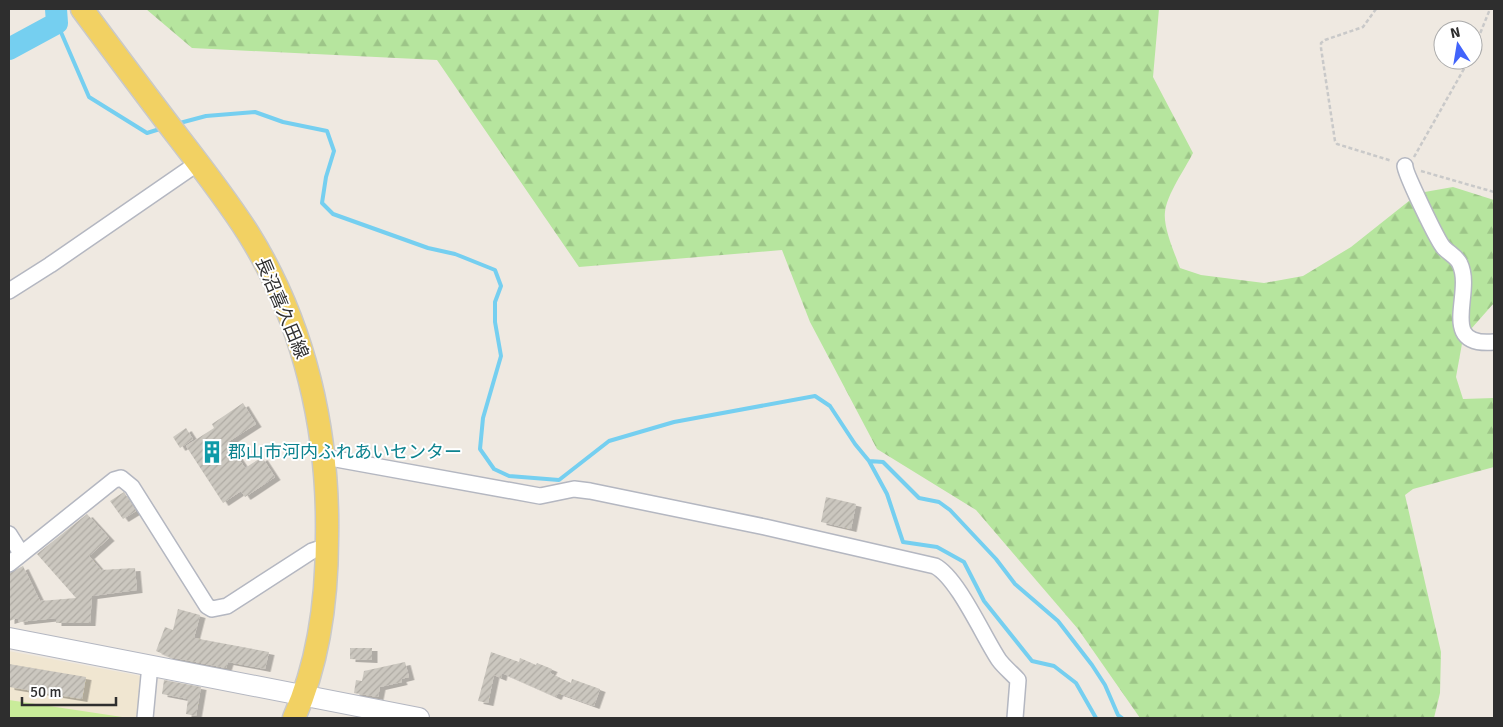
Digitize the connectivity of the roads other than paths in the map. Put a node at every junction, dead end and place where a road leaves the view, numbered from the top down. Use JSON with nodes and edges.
{"nodes":[{"id":1,"x":82,"y":9,"type":"edge"},
{"id":2,"x":198,"y":162,"type":"junction"},
{"id":3,"x":1407,"y":166,"type":"road end"},
{"id":4,"x":9,"y":291,"type":"edge"},
{"id":5,"x":1494,"y":342,"type":"edge"},
{"id":6,"x":325,"y":458,"type":"junction"},
{"id":7,"x":9,"y":534,"type":"edge"},
{"id":8,"x":327,"y":546,"type":"junction"},
{"id":9,"x":21,"y":553,"type":"junction"},
{"id":10,"x":9,"y":564,"type":"edge"},
{"id":11,"x":9,"y":638,"type":"edge"},
{"id":12,"x":150,"y":665,"type":"junction"},
{"id":13,"x":304,"y":696,"type":"junction"},
{"id":14,"x":145,"y":718,"type":"edge"},
{"id":15,"x":294,"y":718,"type":"edge"},
{"id":16,"x":419,"y":718,"type":"edge"},
{"id":17,"x":1015,"y":718,"type":"edge"}],
"edges":[{"from":1,"to":2,"type":"main road","name":"長沼喜久田線"},
{"from":2,"to":4,"type":"street"},
{"from":2,"to":6,"type":"main road","name":"長沼喜久田線"},
{"from":3,"to":5,"type":"street"},
{"from":6,"to":8,"type":"main road","name":"長沼喜久田線"},
{"from":6,"to":17,"type":"street"},
{"from":7,"to":9,"type":"street"},
{"from":8,"to":9,"type":"street"},
{"from":8,"to":13,"type":"main road","name":"長沼喜久田線"},
{"from":9,"to":10,"type":"street"},
{"from":11,"to":12,"type":"street"},
{"from":12,"to":13,"type":"street"},
{"from":12,"to":14,"type":"street"},
{"from":13,"to":15,"type":"main road","name":"長沼喜久田線"},
{"from":13,"to":16,"type":"street"}]}
